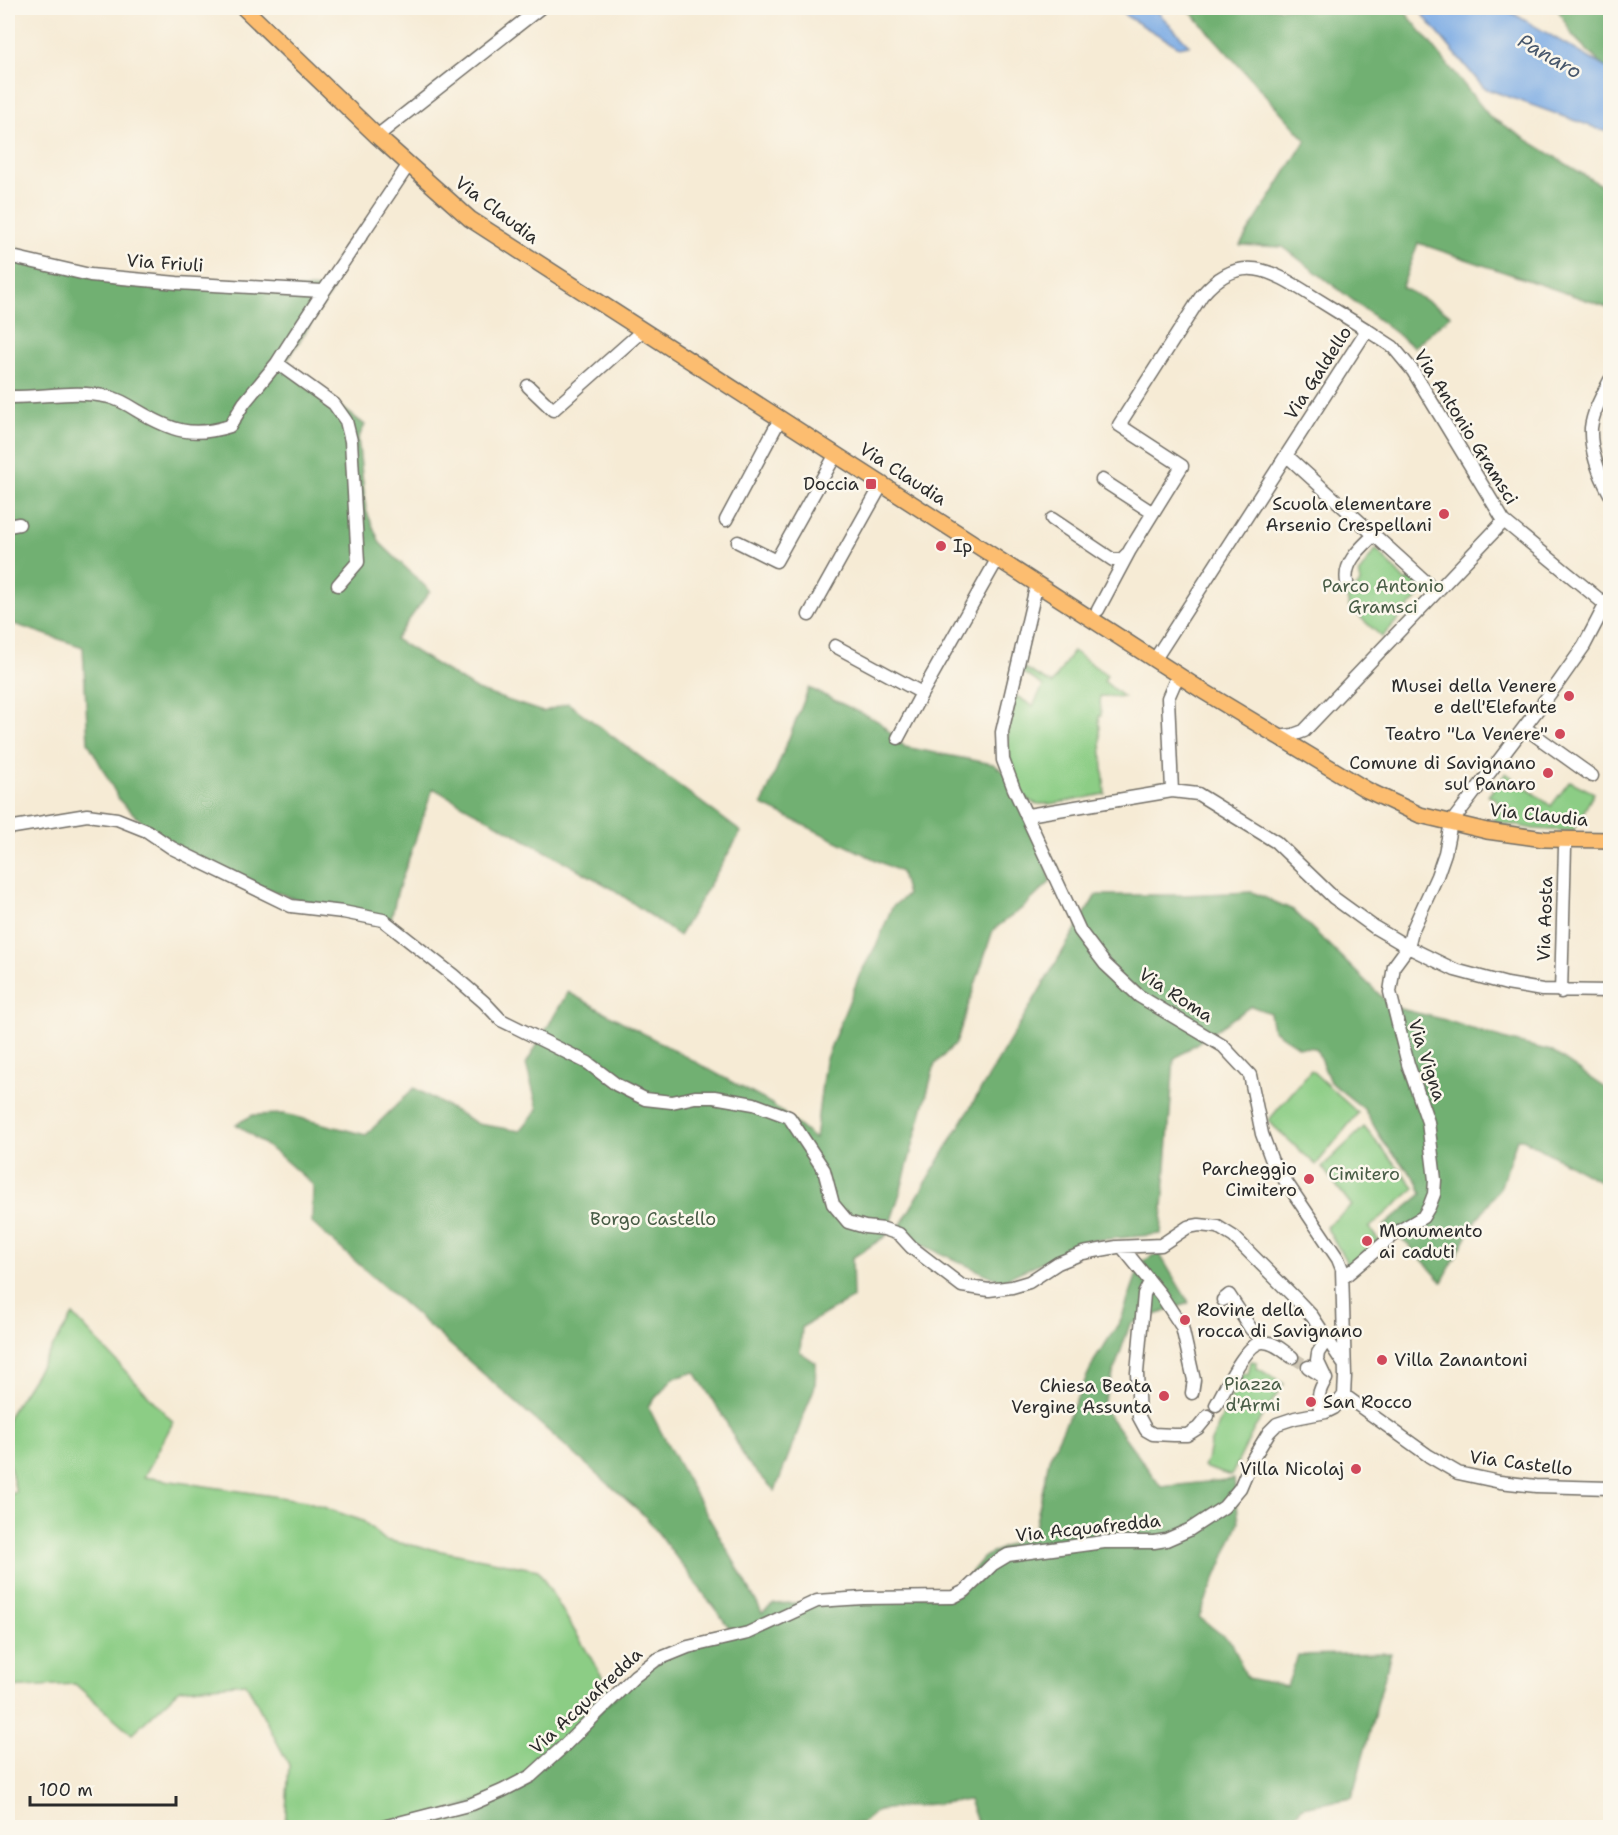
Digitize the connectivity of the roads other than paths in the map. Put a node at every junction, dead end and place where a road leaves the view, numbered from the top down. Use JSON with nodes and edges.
{"nodes":[{"id":1,"x":244,"y":8,"type":"edge"},
{"id":2,"x":540,"y":8,"type":"edge"},
{"id":3,"x":377,"y":136,"type":"junction"},
{"id":4,"x":409,"y":164,"type":"junction"},
{"id":5,"x":8,"y":256,"type":"edge"},
{"id":6,"x":322,"y":291,"type":"junction"},
{"id":7,"x":1367,"y":330,"type":"junction"},
{"id":8,"x":642,"y":331,"type":"junction"},
{"id":9,"x":277,"y":363,"type":"junction"},
{"id":10,"x":1611,"y":380,"type":"edge"},
{"id":11,"x":528,"y":386,"type":"dead end"},
{"id":12,"x":8,"y":398,"type":"edge"},
{"id":13,"x":780,"y":419,"type":"junction"},
{"id":14,"x":836,"y":454,"type":"junction"},
{"id":15,"x":1286,"y":455,"type":"junction"},
{"id":16,"x":1102,"y":480,"type":"dead end"},
{"id":17,"x":882,"y":484,"type":"junction"},
{"id":18,"x":1611,"y":494,"type":"edge"},
{"id":19,"x":1153,"y":513,"type":"junction"},
{"id":20,"x":1052,"y":519,"type":"dead end"},
{"id":21,"x":726,"y":520,"type":"dead end"},
{"id":22,"x":1504,"y":521,"type":"junction"},
{"id":23,"x":1374,"y":535,"type":"junction"},
{"id":24,"x":738,"y":542,"type":"dead end"},
{"id":25,"x":1130,"y":550,"type":"junction"},
{"id":26,"x":998,"y":558,"type":"junction"},
{"id":27,"x":1347,"y":582,"type":"dead end"},
{"id":28,"x":1037,"y":584,"type":"junction"},
{"id":29,"x":338,"y":585,"type":"dead end"},
{"id":30,"x":1436,"y":591,"type":"junction"},
{"id":31,"x":1608,"y":600,"type":"edge"},
{"id":32,"x":1098,"y":610,"type":"dead end"},
{"id":33,"x":809,"y":615,"type":"dead end"},
{"id":34,"x":835,"y":646,"type":"dead end"},
{"id":35,"x":1155,"y":659,"type":"junction"},
{"id":36,"x":1178,"y":675,"type":"junction"},
{"id":37,"x":922,"y":693,"type":"junction"},
{"id":38,"x":1525,"y":728,"type":"junction"},
{"id":39,"x":1304,"y":731,"type":"junction"},
{"id":40,"x":1278,"y":737,"type":"junction"},
{"id":41,"x":898,"y":738,"type":"dead end"},
{"id":42,"x":1303,"y":752,"type":"junction"},
{"id":43,"x":1592,"y":776,"type":"dead end"},
{"id":44,"x":1172,"y":791,"type":"junction"},
{"id":45,"x":1028,"y":815,"type":"junction"},
{"id":46,"x":1451,"y":823,"type":"junction"},
{"id":47,"x":8,"y":828,"type":"edge"},
{"id":48,"x":1611,"y":840,"type":"edge"},
{"id":49,"x":1565,"y":848,"type":"dead end"},
{"id":50,"x":1408,"y":947,"type":"junction"},
{"id":51,"x":1611,"y":991,"type":"edge"},
{"id":52,"x":1561,"y":992,"type":"junction"},
{"id":53,"x":1122,"y":1247,"type":"junction"},
{"id":54,"x":1343,"y":1278,"type":"junction"},
{"id":55,"x":1150,"y":1281,"type":"junction"},
{"id":56,"x":1223,"y":1300,"type":"dead end"},
{"id":57,"x":1327,"y":1339,"type":"junction"},
{"id":58,"x":1265,"y":1342,"type":"junction"},
{"id":59,"x":1292,"y":1357,"type":"tunnel mouth"},
{"id":60,"x":1344,"y":1364,"type":"junction"},
{"id":61,"x":1308,"y":1367,"type":"tunnel mouth"},
{"id":62,"x":1326,"y":1379,"type":"junction"},
{"id":63,"x":1192,"y":1393,"type":"dead end"},
{"id":64,"x":1344,"y":1395,"type":"junction"},
{"id":65,"x":1216,"y":1405,"type":"dead end"},
{"id":66,"x":1322,"y":1413,"type":"junction"},
{"id":67,"x":1208,"y":1416,"type":"dead end"},
{"id":68,"x":1611,"y":1488,"type":"edge"},
{"id":69,"x":379,"y":1827,"type":"edge"}],
"edges":[{"from":1,"to":3,"type":"main road","name":"Via Claudia"},
{"from":2,"to":3,"type":"street"},
{"from":3,"to":4,"type":"main road","name":"Via Claudia"},
{"from":4,"to":6,"type":"street"},
{"from":4,"to":8,"type":"main road","name":"Via Claudia"},
{"from":5,"to":6,"type":"street","name":"Via Friuli"},
{"from":6,"to":9,"type":"street"},
{"from":7,"to":15,"type":"street","name":"Via Galdello"},
{"from":7,"to":19,"type":"street","name":"Via Galdello"},
{"from":7,"to":22,"type":"street","name":"Via Antonio Gramsci"},
{"from":8,"to":11,"type":"street"},
{"from":8,"to":13,"type":"main road","name":"Via Claudia"},
{"from":9,"to":12,"type":"street"},
{"from":9,"to":29,"type":"street"},
{"from":10,"to":18,"type":"street"},
{"from":13,"to":14,"type":"main road","name":"Via Claudia"},
{"from":13,"to":21,"type":"street"},
{"from":14,"to":17,"type":"main road","name":"Via Claudia"},
{"from":14,"to":24,"type":"street"},
{"from":15,"to":23,"type":"street"},
{"from":15,"to":35,"type":"street","name":"Via Galdello"},
{"from":16,"to":19,"type":"street"},
{"from":17,"to":26,"type":"main road","name":"Via Claudia"},
{"from":17,"to":33,"type":"street"},
{"from":19,"to":25,"type":"street","name":"Via Galdello"},
{"from":20,"to":25,"type":"street"},
{"from":22,"to":30,"type":"street","name":"Via Antonio Gramsci"},
{"from":22,"to":31,"type":"street"},
{"from":23,"to":27,"type":"street"},
{"from":23,"to":30,"type":"street"},
{"from":25,"to":32,"type":"street","name":"Via Galdello"},
{"from":26,"to":28,"type":"main road","name":"Via Claudia"},
{"from":26,"to":37,"type":"street"},
{"from":28,"to":35,"type":"main road","name":"Via Claudia"},
{"from":28,"to":45,"type":"street","name":"Via Roma"},
{"from":30,"to":39,"type":"street","name":"Via Antonio Gramsci"},
{"from":31,"to":38,"type":"street"},
{"from":34,"to":37,"type":"street"},
{"from":35,"to":36,"type":"main road","name":"Via Claudia"},
{"from":36,"to":40,"type":"main road","name":"Via Claudia"},
{"from":36,"to":44,"type":"street"},
{"from":37,"to":41,"type":"street"},
{"from":38,"to":43,"type":"street"},
{"from":38,"to":46,"type":"street"},
{"from":39,"to":40,"type":"street"},
{"from":39,"to":42,"type":"street"},
{"from":40,"to":42,"type":"main road","name":"Via Claudia"},
{"from":42,"to":46,"type":"main road","name":"Via Claudia"},
{"from":44,"to":45,"type":"street"},
{"from":44,"to":50,"type":"street"},
{"from":45,"to":54,"type":"street","name":"Via Roma"},
{"from":46,"to":48,"type":"main road","name":"Via Claudia"},
{"from":46,"to":50,"type":"street","name":"Via Vigna"},
{"from":47,"to":53,"type":"street"},
{"from":49,"to":52,"type":"street","name":"Via Aosta"},
{"from":50,"to":52,"type":"street"},
{"from":50,"to":54,"type":"street","name":"Via Vigna"},
{"from":51,"to":52,"type":"street"},
{"from":53,"to":55,"type":"street"},
{"from":53,"to":57,"type":"street"},
{"from":54,"to":60,"type":"street","name":"Via Roma"},
{"from":55,"to":63,"type":"street"},
{"from":55,"to":67,"type":"street"},
{"from":56,"to":58,"type":"street"},
{"from":57,"to":60,"type":"street"},
{"from":57,"to":62,"type":"street"},
{"from":58,"to":59,"type":"street"},
{"from":58,"to":65,"type":"street"},
{"from":60,"to":64,"type":"street","name":"Via Roma"},
{"from":61,"to":62,"type":"street"},
{"from":62,"to":66,"type":"street"},
{"from":64,"to":66,"type":"street"},
{"from":64,"to":68,"type":"street","name":"Via Castello"},
{"from":66,"to":69,"type":"street","name":"Via Acquafredda"}]}
